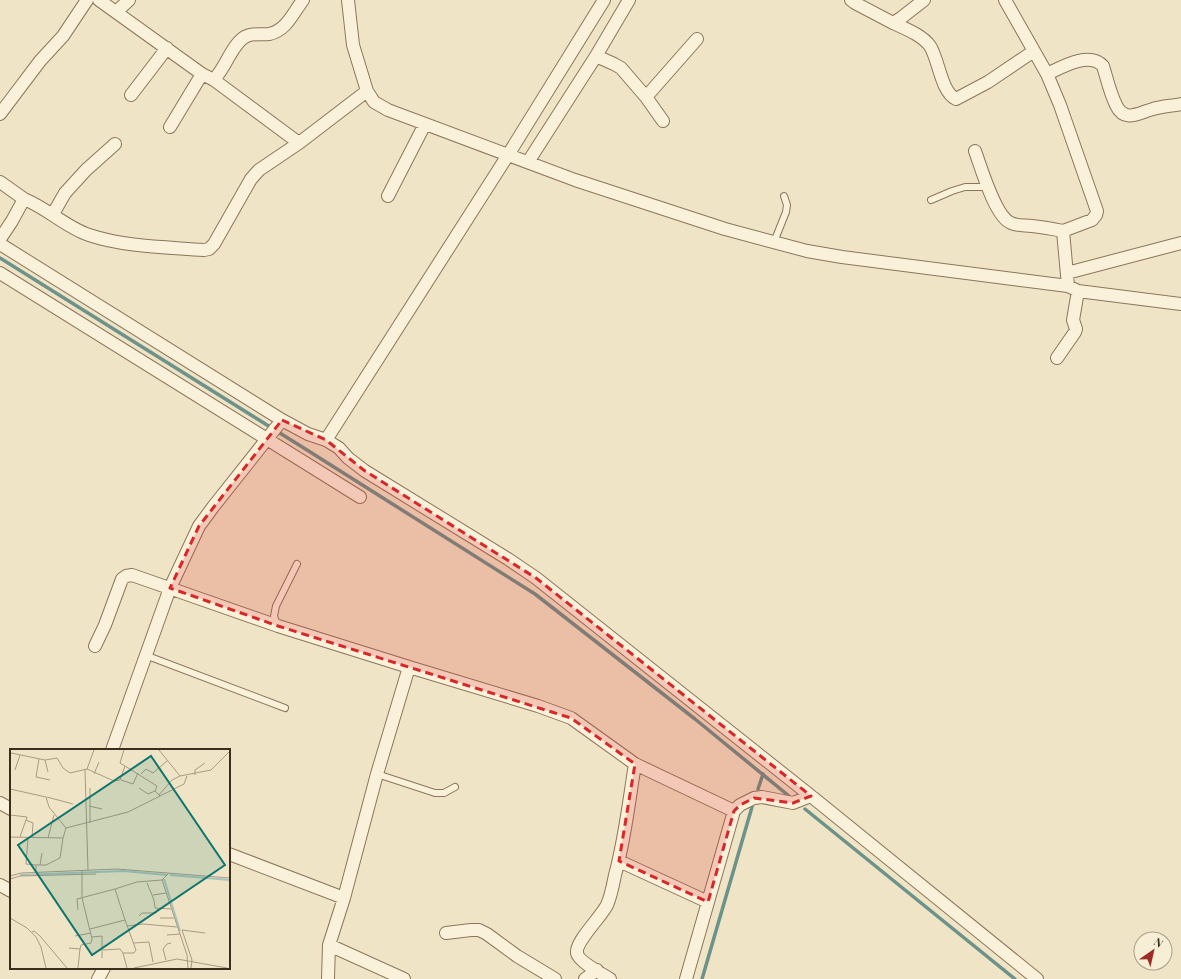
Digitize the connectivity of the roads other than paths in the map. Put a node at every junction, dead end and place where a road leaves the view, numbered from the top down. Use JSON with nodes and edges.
{"nodes":[{"id":1,"x":87,"y":0,"type":"edge"},
{"id":2,"x":99,"y":0,"type":"edge"},
{"id":3,"x":129,"y":0,"type":"edge"},
{"id":4,"x":303,"y":0,"type":"edge"},
{"id":5,"x":348,"y":0,"type":"edge"},
{"id":6,"x":604,"y":0,"type":"edge"},
{"id":7,"x":629,"y":0,"type":"edge"},
{"id":8,"x":851,"y":0,"type":"edge"},
{"id":9,"x":924,"y":0,"type":"edge"},
{"id":10,"x":1005,"y":0,"type":"edge"},
{"id":11,"x":116,"y":12,"type":"junction"},
{"id":12,"x":893,"y":22,"type":"junction"},
{"id":13,"x":697,"y":39,"type":"dead end"},
{"id":14,"x":166,"y":48,"type":"junction"},
{"id":15,"x":1034,"y":51,"type":"junction"},
{"id":16,"x":596,"y":56,"type":"junction"},
{"id":17,"x":202,"y":74,"type":"junction"},
{"id":18,"x":1047,"y":74,"type":"junction"},
{"id":19,"x":214,"y":80,"type":"junction"},
{"id":20,"x":366,"y":91,"type":"junction"},
{"id":21,"x":131,"y":95,"type":"dead end"},
{"id":22,"x":646,"y":97,"type":"junction"},
{"id":23,"x":1181,"y":104,"type":"edge"},
{"id":24,"x":0,"y":114,"type":"edge"},
{"id":25,"x":663,"y":122,"type":"dead end"},
{"id":26,"x":425,"y":124,"type":"junction"},
{"id":27,"x":170,"y":127,"type":"dead end"},
{"id":28,"x":299,"y":143,"type":"junction"},
{"id":29,"x":115,"y":144,"type":"dead end"},
{"id":30,"x":975,"y":151,"type":"dead end"},
{"id":31,"x":510,"y":156,"type":"junction"},
{"id":32,"x":527,"y":162,"type":"junction"},
{"id":33,"x":0,"y":182,"type":"edge"},
{"id":34,"x":988,"y":187,"type":"junction"},
{"id":35,"x":388,"y":196,"type":"dead end"},
{"id":36,"x":784,"y":196,"type":"dead end"},
{"id":37,"x":24,"y":199,"type":"junction"},
{"id":38,"x":931,"y":200,"type":"dead end"},
{"id":39,"x":53,"y":214,"type":"junction"},
{"id":40,"x":1063,"y":231,"type":"junction"},
{"id":41,"x":0,"y":239,"type":"edge"},
{"id":42,"x":774,"y":242,"type":"junction"},
{"id":43,"x":1181,"y":243,"type":"edge"},
{"id":44,"x":0,"y":244,"type":"edge"},
{"id":45,"x":0,"y":273,"type":"edge"},
{"id":46,"x":1067,"y":273,"type":"junction"},
{"id":47,"x":1073,"y":288,"type":"junction"},
{"id":48,"x":1181,"y":304,"type":"edge"},
{"id":49,"x":1057,"y":358,"type":"dead end"},
{"id":50,"x":282,"y":420,"type":"junction"},
{"id":51,"x":268,"y":439,"type":"junction"},
{"id":52,"x":326,"y":440,"type":"junction"},
{"id":53,"x":360,"y":497,"type":"dead end"},
{"id":54,"x":297,"y":564,"type":"dead end"},
{"id":55,"x":170,"y":588,"type":"junction"},
{"id":56,"x":278,"y":626,"type":"junction"},
{"id":57,"x":95,"y":646,"type":"dead end"},
{"id":58,"x":145,"y":655,"type":"junction"},
{"id":59,"x":409,"y":667,"type":"junction"},
{"id":60,"x":285,"y":708,"type":"dead end"},
{"id":61,"x":112,"y":749,"type":"edge"},
{"id":62,"x":635,"y":764,"type":"junction"},
{"id":63,"x":377,"y":774,"type":"junction"},
{"id":64,"x":455,"y":787,"type":"dead end"},
{"id":65,"x":810,"y":796,"type":"junction"},
{"id":66,"x":0,"y":803,"type":"edge"},
{"id":67,"x":10,"y":808,"type":"edge"},
{"id":68,"x":734,"y":811,"type":"junction"},
{"id":69,"x":230,"y":854,"type":"edge"},
{"id":70,"x":619,"y":861,"type":"junction"},
{"id":71,"x":0,"y":885,"type":"edge"},
{"id":72,"x":10,"y":890,"type":"edge"},
{"id":73,"x":344,"y":898,"type":"junction"},
{"id":74,"x":708,"y":902,"type":"junction"},
{"id":75,"x":446,"y":934,"type":"dead end"},
{"id":76,"x":329,"y":945,"type":"junction"},
{"id":77,"x":103,"y":969,"type":"edge"},
{"id":78,"x":597,"y":970,"type":"junction"},
{"id":79,"x":98,"y":979,"type":"edge"},
{"id":80,"x":328,"y":979,"type":"edge"},
{"id":81,"x":404,"y":979,"type":"edge"},
{"id":82,"x":555,"y":979,"type":"edge"},
{"id":83,"x":585,"y":979,"type":"edge"},
{"id":84,"x":610,"y":979,"type":"edge"},
{"id":85,"x":686,"y":979,"type":"edge"},
{"id":86,"x":1037,"y":979,"type":"edge"}],
"edges":[{"from":1,"to":24,"type":"street"},
{"from":2,"to":11,"type":"street"},
{"from":3,"to":11,"type":"street"},
{"from":4,"to":19,"type":"street"},
{"from":5,"to":20,"type":"street"},
{"from":6,"to":31,"type":"street"},
{"from":7,"to":16,"type":"street"},
{"from":8,"to":12,"type":"street"},
{"from":9,"to":12,"type":"street"},
{"from":10,"to":15,"type":"street"},
{"from":11,"to":14,"type":"street"},
{"from":12,"to":15,"type":"street"},
{"from":13,"to":22,"type":"street"},
{"from":14,"to":17,"type":"street"},
{"from":14,"to":21,"type":"street"},
{"from":15,"to":18,"type":"street"},
{"from":16,"to":22,"type":"street"},
{"from":16,"to":32,"type":"street"},
{"from":17,"to":19,"type":"street"},
{"from":17,"to":27,"type":"street"},
{"from":18,"to":23,"type":"street"},
{"from":18,"to":40,"type":"street"},
{"from":19,"to":28,"type":"street"},
{"from":20,"to":26,"type":"street"},
{"from":20,"to":28,"type":"street"},
{"from":22,"to":25,"type":"street"},
{"from":26,"to":31,"type":"street"},
{"from":26,"to":35,"type":"street"},
{"from":28,"to":39,"type":"street"},
{"from":29,"to":39,"type":"street"},
{"from":30,"to":34,"type":"street"},
{"from":31,"to":32,"type":"street"},
{"from":31,"to":52,"type":"street"},
{"from":32,"to":42,"type":"street"},
{"from":33,"to":37,"type":"street"},
{"from":34,"to":38,"type":"lane"},
{"from":34,"to":40,"type":"street"},
{"from":36,"to":42,"type":"lane"},
{"from":37,"to":39,"type":"street"},
{"from":37,"to":41,"type":"street"},
{"from":40,"to":46,"type":"street"},
{"from":42,"to":47,"type":"street"},
{"from":43,"to":46,"type":"street"},
{"from":44,"to":50,"type":"street"},
{"from":45,"to":51,"type":"street"},
{"from":46,"to":47,"type":"street"},
{"from":47,"to":48,"type":"street"},
{"from":47,"to":49,"type":"street"},
{"from":50,"to":51,"type":"street"},
{"from":50,"to":52,"type":"street"},
{"from":51,"to":53,"type":"street"},
{"from":51,"to":55,"type":"street"},
{"from":52,"to":65,"type":"street"},
{"from":54,"to":56,"type":"lane"},
{"from":55,"to":56,"type":"street"},
{"from":55,"to":57,"type":"street"},
{"from":55,"to":58,"type":"street"},
{"from":56,"to":59,"type":"street"},
{"from":58,"to":60,"type":"lane"},
{"from":58,"to":61,"type":"street"},
{"from":59,"to":62,"type":"street"},
{"from":59,"to":63,"type":"street"},
{"from":62,"to":68,"type":"street"},
{"from":62,"to":70,"type":"street"},
{"from":63,"to":64,"type":"lane"},
{"from":63,"to":73,"type":"street"},
{"from":65,"to":68,"type":"street"},
{"from":65,"to":86,"type":"street"},
{"from":66,"to":67,"type":"street"},
{"from":68,"to":74,"type":"street"},
{"from":69,"to":73,"type":"street"},
{"from":70,"to":74,"type":"street"},
{"from":70,"to":78,"type":"street"},
{"from":71,"to":72,"type":"street"},
{"from":73,"to":76,"type":"street"},
{"from":74,"to":85,"type":"street"},
{"from":75,"to":82,"type":"street"},
{"from":76,"to":80,"type":"street"},
{"from":76,"to":81,"type":"street"},
{"from":77,"to":79,"type":"street"},
{"from":78,"to":83,"type":"street"},
{"from":78,"to":84,"type":"street"}]}
